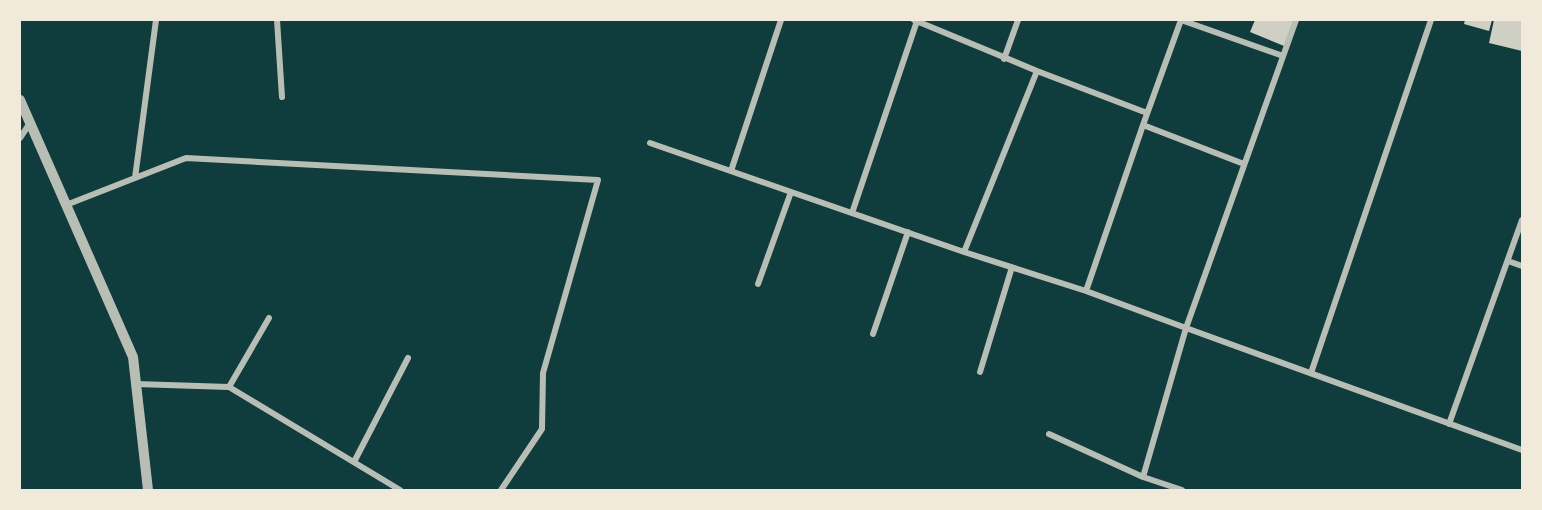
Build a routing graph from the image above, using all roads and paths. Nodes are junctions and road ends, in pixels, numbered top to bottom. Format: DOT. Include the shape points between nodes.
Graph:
graph roads {
  1 [pos="156,20"];
  2 [pos="277,20"];
  3 [pos="781,20"];
  4 [pos="915,20"];
  5 [pos="1018,20"];
  6 [pos="1181,20"];
  7 [pos="1296,20"];
  8 [pos="1431,20"];
  9 [pos="1283,56"];
  10 [pos="1004,59"];
  11 [pos="1037,71"];
  12 [pos="282,97"];
  13 [pos="20,100"];
  14 [pos="1147,113"];
  15 [pos="30,123"];
  16 [pos="1143,125"];
  17 [pos="20,138"];
  18 [pos="650,143"];
  19 [pos="1245,164"];
  20 [pos="730,171"];
  21 [pos="135,178"];
  22 [pos="790,192"];
  23 [pos="66,205"];
  24 [pos="852,213"];
  25 [pos="1522,220"];
  26 [pos="908,232"];
  27 [pos="964,252"];
  28 [pos="1508,261"];
  29 [pos="1522,266"];
  30 [pos="1012,267"];
  31 [pos="758,284"];
  32 [pos="1086,291"];
  33 [pos="269,318"];
  34 [pos="1186,328"];
  35 [pos="873,334"];
  36 [pos="408,358"];
  37 [pos="980,372"];
  38 [pos="1311,373"];
  39 [pos="136,384"];
  40 [pos="229,387"];
  41 [pos="1449,424"];
  42 [pos="1049,434"];
  43 [pos="1522,450"];
  44 [pos="354,462"];
  45 [pos="1143,477"];
  46 [pos="148,490"];
  47 [pos="400,490"];
  48 [pos="501,490"];
  49 [pos="1182,490"];
  1 -- 21 [label="street"];
  2 -- 12 [label="street"];
  3 -- 20 [label="street"];
  4 -- 10 [label="street"];
  4 -- 24 [label="street"];
  5 -- 10 [label="street"];
  6 -- 9 [label="street"];
  6 -- 14 [label="street"];
  7 -- 9 [label="street"];
  8 -- 38 [label="street"];
  9 -- 19 [label="street"];
  10 -- 11 [label="street"];
  11 -- 14 [label="street"];
  11 -- 27 [label="street"];
  13 -- 15 [label="street"];
  14 -- 16 [label="street"];
  15 -- 17 [label="street"];
  15 -- 23 [label="street"];
  16 -- 19 [label="street"];
  16 -- 32 [label="street"];
  18 -- 20 [label="street"];
  19 -- 34 [label="street"];
  20 -- 22 [label="street"];
  21 -- 23 [label="street"];
  21 -- 48 [label="street" via="186,158 598,180 543,373 542,429"];
  22 -- 24 [label="street"];
  22 -- 31 [label="street"];
  23 -- 39 [label="street" via="133,357"];
  24 -- 26 [label="street"];
  25 -- 28 [label="street"];
  26 -- 27 [label="street"];
  26 -- 35 [label="street"];
  27 -- 30 [label="street"];
  28 -- 29 [label="street"];
  28 -- 41 [label="street"];
  30 -- 32 [label="street"];
  30 -- 37 [label="street"];
  32 -- 34 [label="street"];
  33 -- 40 [label="street"];
  34 -- 38 [label="street"];
  34 -- 45 [label="street"];
  36 -- 44 [label="street"];
  38 -- 41 [label="street"];
  39 -- 40 [label="street"];
  39 -- 46 [label="street"];
  40 -- 44 [label="street"];
  41 -- 43 [label="street"];
  42 -- 45 [label="street"];
  44 -- 47 [label="street"];
  45 -- 49 [label="street"];
}
